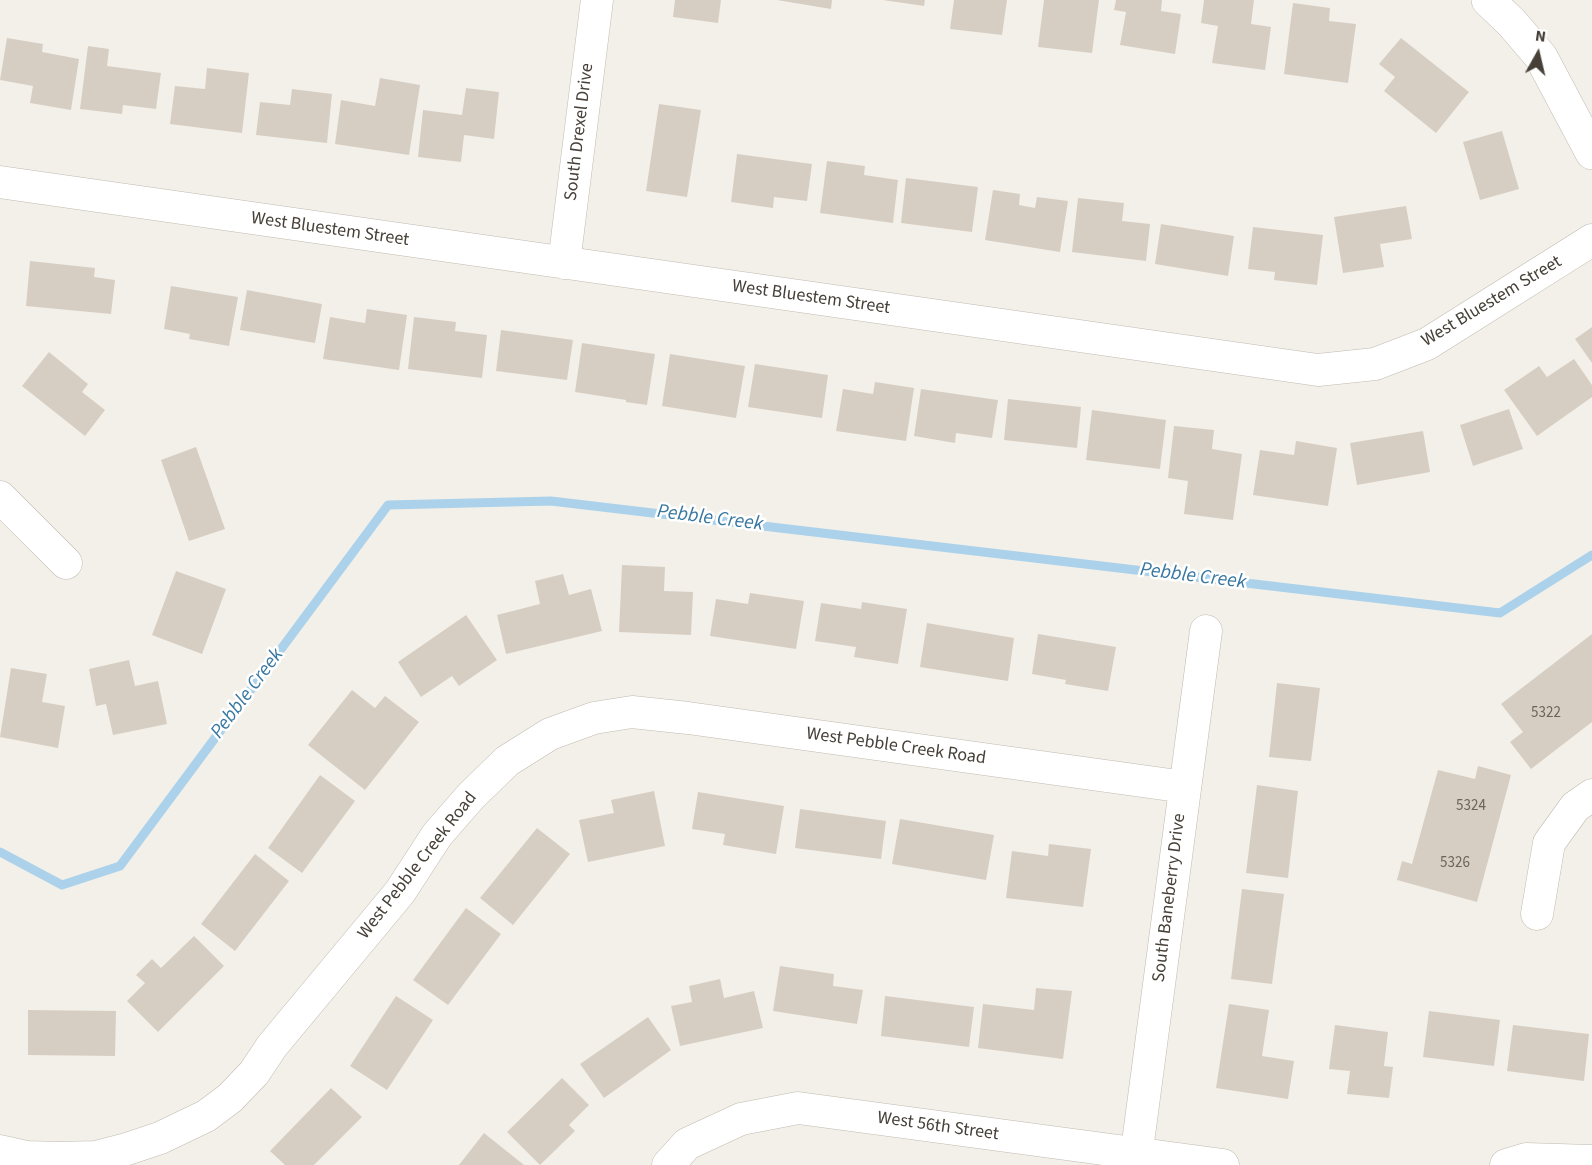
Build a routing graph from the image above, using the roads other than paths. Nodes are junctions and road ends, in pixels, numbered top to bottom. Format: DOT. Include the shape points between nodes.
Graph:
graph roads {
  1 [pos="597,0"];
  2 [pos="1488,0"];
  3 [pos="1592,153"];
  4 [pos="0,182"];
  5 [pos="1592,240"];
  6 [pos="564,263"];
  7 [pos="0,497"];
  8 [pos="66,563"];
  9 [pos="1206,631"];
  10 [pos="1185,787"];
  11 [pos="1592,795"];
  12 [pos="1537,914"];
  13 [pos="0,1151"];
  14 [pos="1136,1160"];
  15 [pos="1592,1161"];
  16 [pos="668,1165"];
  17 [pos="1222,1165"];
  18 [pos="1506,1165"];
  1 -- 6 [label="street, South Drexel Drive"];
  2 -- 3 [label="street" via="1541,57"];
  4 -- 6 [label="street, West Bluestem Street"];
  5 -- 6 [label="street, West Bluestem Street" via="1427,344 1375,364 1318,370"];
  7 -- 8 [label="street"];
  9 -- 10 [label="street, South Baneberry Drive"];
  10 -- 13 [label="street, West Pebble Creek Road" via="688,718 632,712 594,718 550,734 507,760 471,796 254,1073 206,1116 160,1138 96,1156 58,1158"];
  10 -- 14 [label="street, South Baneberry Drive"];
  11 -- 12 [label="street" via="1575,807 1549,843"];
  14 -- 16 [label="street, West 56th Street" via="798,1108 741,1119 687,1144"];
  14 -- 17 [label="street, West 56th Street"];
  15 -- 18 [label="street" via="1526,1159"];
}
